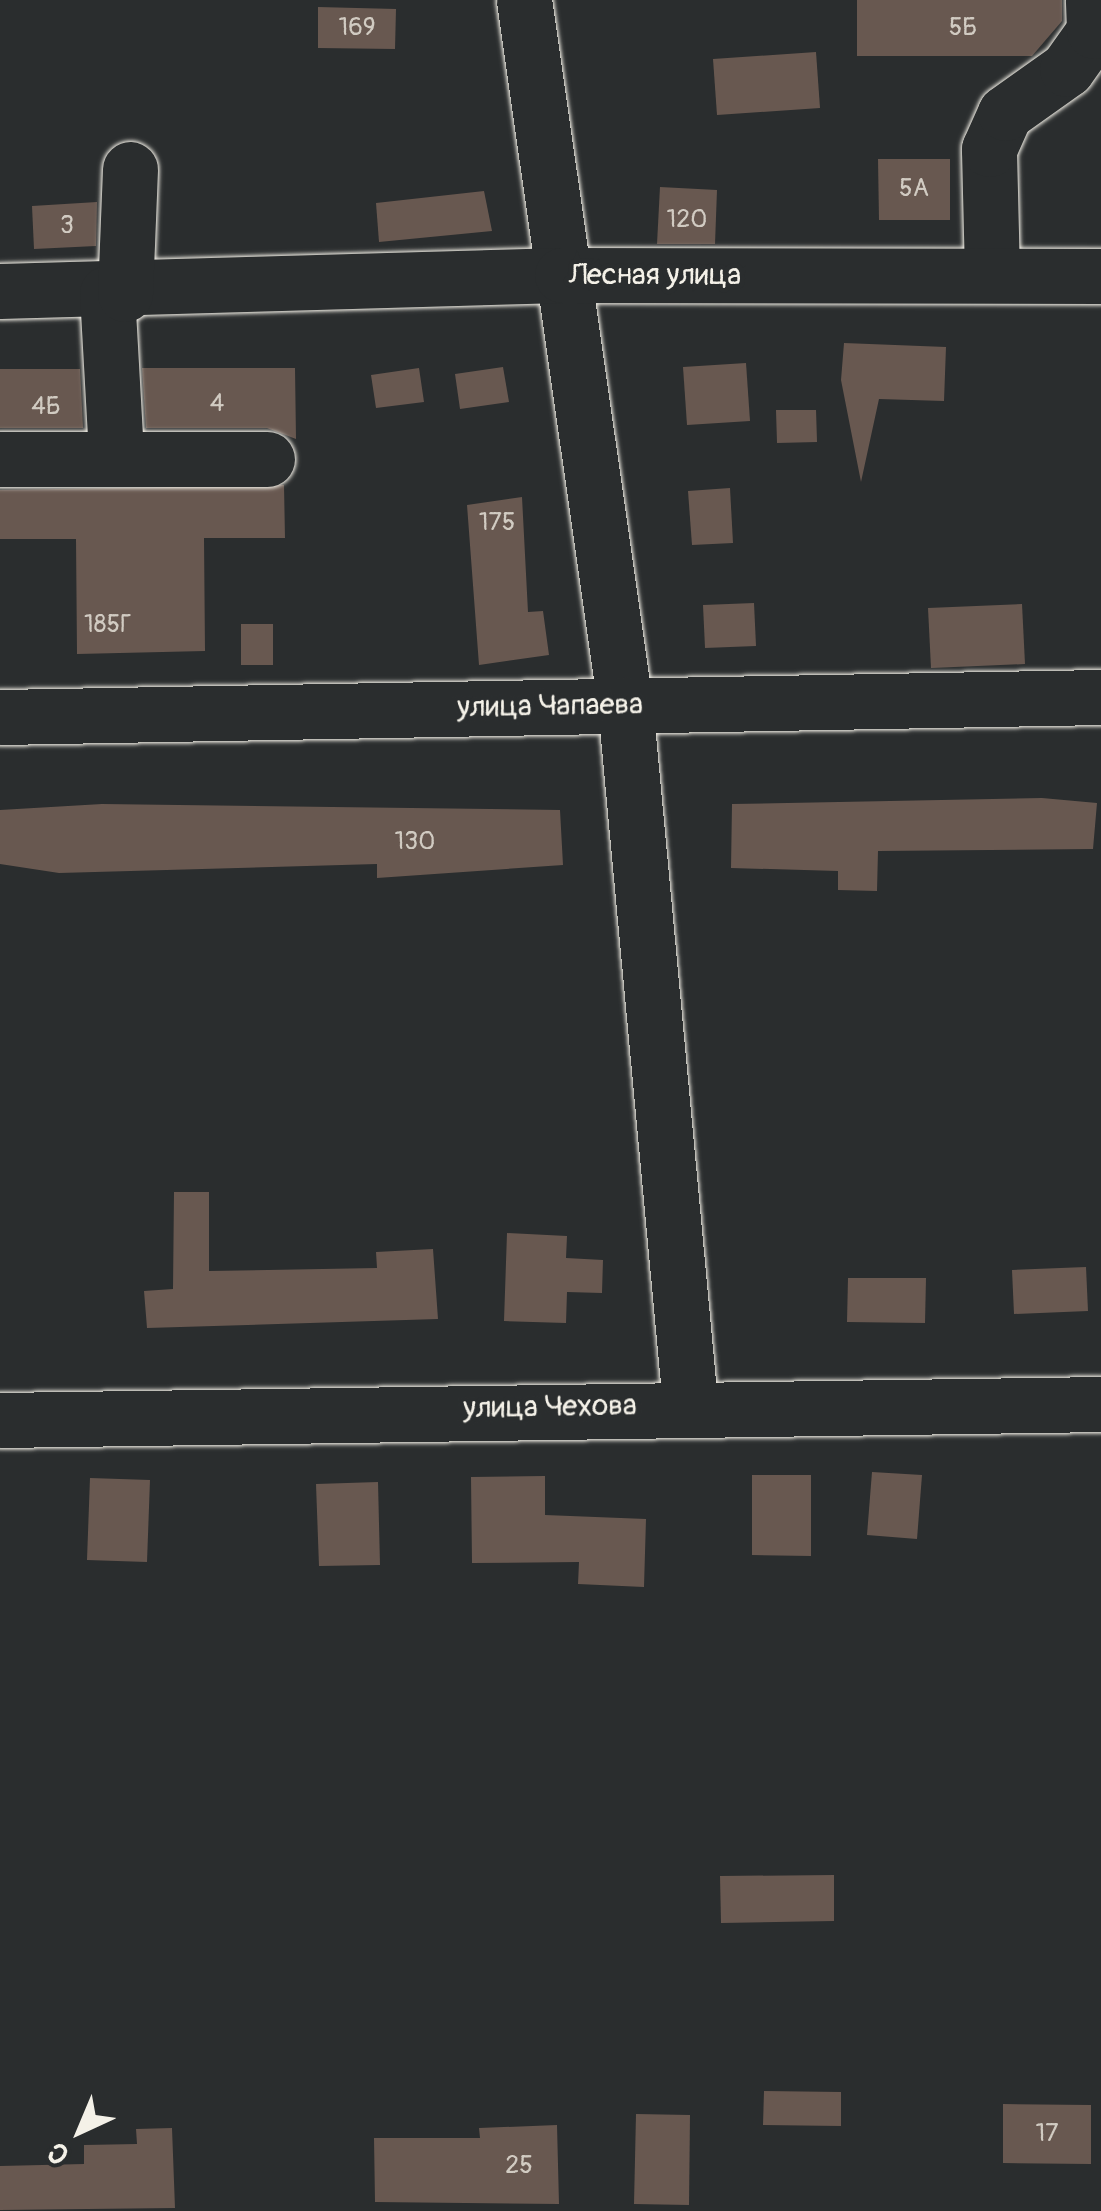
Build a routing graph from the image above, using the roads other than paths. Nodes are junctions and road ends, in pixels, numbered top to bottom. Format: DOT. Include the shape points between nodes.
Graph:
graph roads {
  1 [pos="524,0"];
  2 [pos="1093,0"];
  3 [pos="130,169"];
  4 [pos="992,274"];
  5 [pos="562,275"];
  6 [pos="1101,276"];
  7 [pos="0,291"];
  8 [pos="116,294"];
  9 [pos="116,455"];
  10 [pos="0,459"];
  11 [pos="267,459"];
  12 [pos="1101,697"];
  13 [pos="625,704"];
  14 [pos="0,717"];
  15 [pos="690,1404"];
  16 [pos="1101,1404"];
  17 [pos="0,1420"];
  1 -- 5 [label="street"];
  2 -- 4 [label="street" via="1094,32 1068,69 1005,113 990,149"];
  3 -- 8 [label="street"];
  4 -- 5 [label="street, Лесная улица"];
  4 -- 6 [label="street, Лесная улица"];
  5 -- 8 [label="street, Лесная улица"];
  5 -- 13 [label="street"];
  7 -- 8 [label="street, Лесная улица"];
  8 -- 9 [label="street"];
  9 -- 10 [label="street"];
  9 -- 11 [label="street"];
  12 -- 13 [label="street, улица Чапаева"];
  13 -- 14 [label="street, улица Чапаева"];
  13 -- 15 [label="street"];
  15 -- 16 [label="street, улица Чехова"];
  15 -- 17 [label="street, улица Чехова"];
}
